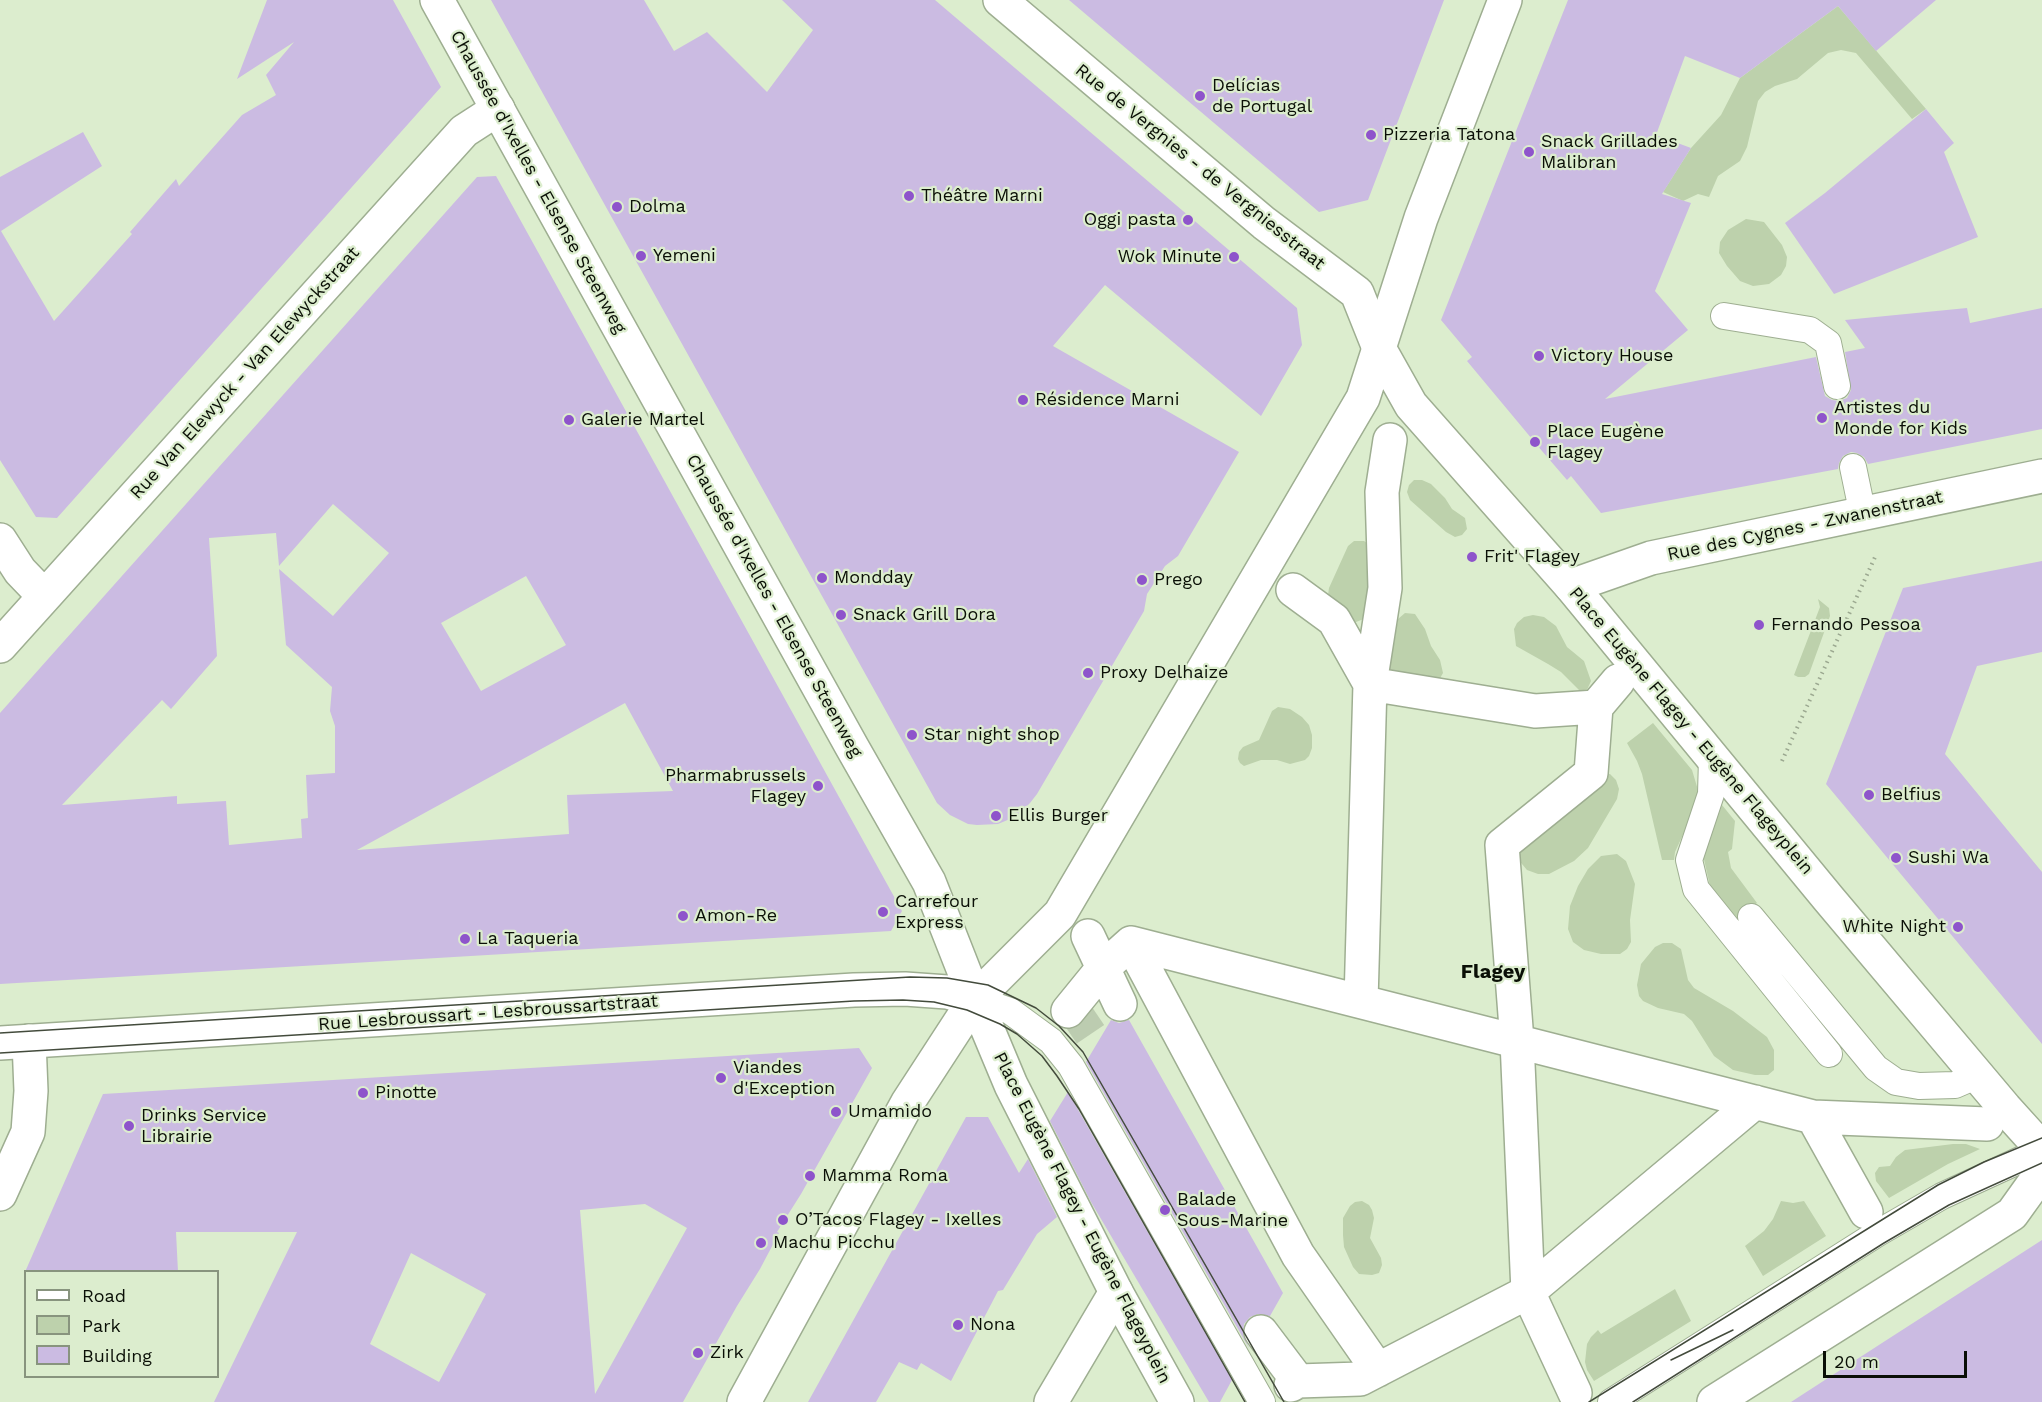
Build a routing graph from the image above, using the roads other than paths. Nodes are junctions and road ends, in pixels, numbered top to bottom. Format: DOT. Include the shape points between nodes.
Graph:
graph roads {
  1 [pos="437,0"];
  2 [pos="1000,0"];
  3 [pos="1505,0"];
  4 [pos="498,109"];
  5 [pos="1724,315"];
  6 [pos="1379,348"];
  7 [pos="1837,386"];
  8 [pos="1390,440"];
  9 [pos="1853,467"];
  10 [pos="2042,476"];
  11 [pos="1863,515"];
  12 [pos="0,540"];
  13 [pos="1571,586"];
  14 [pos="1293,590"];
  15 [pos="44,596"];
  16 [pos="0,646"];
  17 [pos="1618,681"];
  18 [pos="1370,684"];
  19 [pos="1596,707"];
  20 [pos="1712,759"];
  21 [pos="1751,917"];
  22 [pos="1088,936"];
  23 [pos="1131,943"];
  24 [pos="1103,968"];
  25 [pos="975,999"];
  26 [pos="1361,1001"];
  27 [pos="1120,1004"];
  28 [pos="1068,1011"];
  29 [pos="1517,1041"];
  30 [pos="15,1042"];
  31 [pos="1829,1054"];
  32 [pos="1978,1075"];
  33 [pos="1755,1102"];
  34 [pos="1813,1117"];
  35 [pos="1987,1124"];
  36 [pos="2042,1149"];
  37 [pos="2042,1172"];
  38 [pos="0,1194"];
  39 [pos="1866,1212"];
  40 [pos="1116,1292"];
  41 [pos="1528,1292"];
  42 [pos="1261,1332"];
  43 [pos="1378,1370"];
  44 [pos="1575,1393"];
  45 [pos="744,1402"];
  46 [pos="1052,1402"];
  47 [pos="1177,1402"];
  48 [pos="1262,1402"];
  49 [pos="1611,1402"];
  50 [pos="1714,1402"];
  1 -- 4 [label="street, Chaussée d'Ixelles - Elsense Steenweg"];
  2 -- 6 [label="street, Rue de Vergnies - de Vergniesstraat" via="1264,223 1357,293"];
  3 -- 6 [label="street" via="1421,218"];
  4 -- 15 [label="street, Rue Van Elewyck - Van Elewyckstraat" via="464,131"];
  4 -- 25 [label="street, Chaussée d'Ixelles - Elsense Steenweg" via="929,882"];
  5 -- 7 [label="lane" via="1810,330 1828,343"];
  6 -- 13 [label="street, Place Eugène Flagey - Eugène Flageyplein" via="1411,405"];
  6 -- 25 [label="street" via="1364,398 1060,914"];
  8 -- 18 [label="street" via="1382,492 1385,588"];
  9 -- 11 [label="lane"];
  10 -- 11 [label="street, Rue des Cygnes - Zwanenstraat"];
  11 -- 13 [label="street, Rue des Cygnes - Zwanenstraat" via="1651,558"];
  12 -- 15 [label="street" via="20,571"];
  13 -- 20 [label="street, Place Eugène Flagey - Eugène Flageyplein"];
  14 -- 18 [label="street" via="1334,620"];
  15 -- 16 [label="street, Rue Van Elewyck - Van Elewyckstraat"];
  17 -- 19 [label="street"];
  18 -- 19 [label="street" via="1534,711"];
  18 -- 26 [label="street"];
  19 -- 29 [label="street" via="1591,773 1503,845"];
  20 -- 31 [label="lane" via="1711,794 1689,860 1696,889"];
  20 -- 32 [label="street, Place Eugène Flagey - Eugène Flageyplein"];
  21 -- 32 [label="lane" via="1876,1068 1896,1082 1955,1085"];
  22 -- 24 [label="street"];
  23 -- 24 [label="street"];
  23 -- 26 [label="street"];
  23 -- 43 [label="street" via="1298,1256"];
  24 -- 27 [label="street"];
  24 -- 28 [label="street"];
  25 -- 30 [label="street, Rue Lesbroussart - Lesbroussartstraat" via="947,992 854,990"];
  25 -- 40 [label="street, Place Eugène Flagey - Eugène Flageyplein" via="1011,1085"];
  25 -- 45 [label="street" via="908,1102"];
  25 -- 48 [label="lane" via="1010,1011 1051,1041 1071,1066"];
  26 -- 29 [label="street"];
  29 -- 33 [label="street"];
  29 -- 41 [label="street"];
  30 -- 38 [label="street" via="31,1091 28,1132"];
  32 -- 36 [label="street, Place Eugène Flagey - Eugène Flageyplein"];
  33 -- 34 [label="street"];
  33 -- 41 [label="street"];
  34 -- 35 [label="street"];
  34 -- 39 [label="street"];
  36 -- 49 [label="lane, Place Eugène Flagey - Eugène Flageyplein" via="1942,1196 1878,1233"];
  37 -- 50 [label="street" via="2012,1214"];
  40 -- 46 [label="street"];
  40 -- 47 [label="street, Place Eugène Flagey - Eugène Flageyplein"];
  41 -- 43 [label="street"];
  41 -- 44 [label="street"];
  42 -- 43 [label="street" via="1295,1383 1360,1379"];
}
